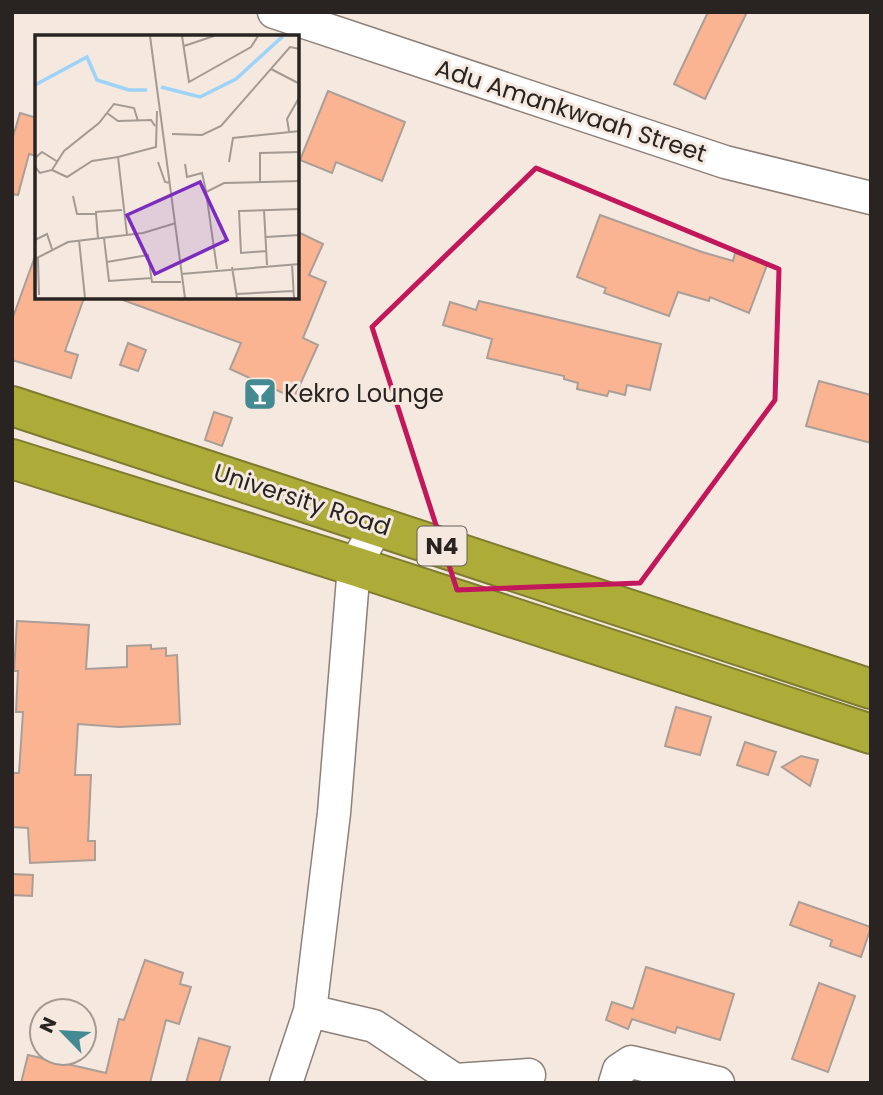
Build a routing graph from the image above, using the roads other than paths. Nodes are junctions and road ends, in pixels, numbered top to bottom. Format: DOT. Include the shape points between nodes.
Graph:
graph roads {
  1 [pos="274,12"];
  2 [pos="871,198"];
  3 [pos="12,405"];
  4 [pos="12,459"];
  5 [pos="378,525"];
  6 [pos="354,566"];
  7 [pos="871,689"];
  8 [pos="871,734"];
  9 [pos="310,1011"];
  10 [pos="529,1075"];
  11 [pos="286,1083"];
  12 [pos="615,1083"];
  13 [pos="718,1083"];
  1 -- 2 [label="street, Adu Amankwaah Street" via="725,162"];
  3 -- 5 [label="highway, University Road / N4"];
  4 -- 6 [label="highway, University Road / N4"];
  5 -- 6 [label="street"];
  5 -- 7 [label="highway, University Road / N4"];
  6 -- 8 [label="highway, University Road / N4"];
  6 -- 9 [label="street" via="334,813"];
  9 -- 10 [label="street" via="374,1026 455,1080"];
  9 -- 11 [label="street"];
  12 -- 13 [label="street" via="619,1070 631,1062"];
}
